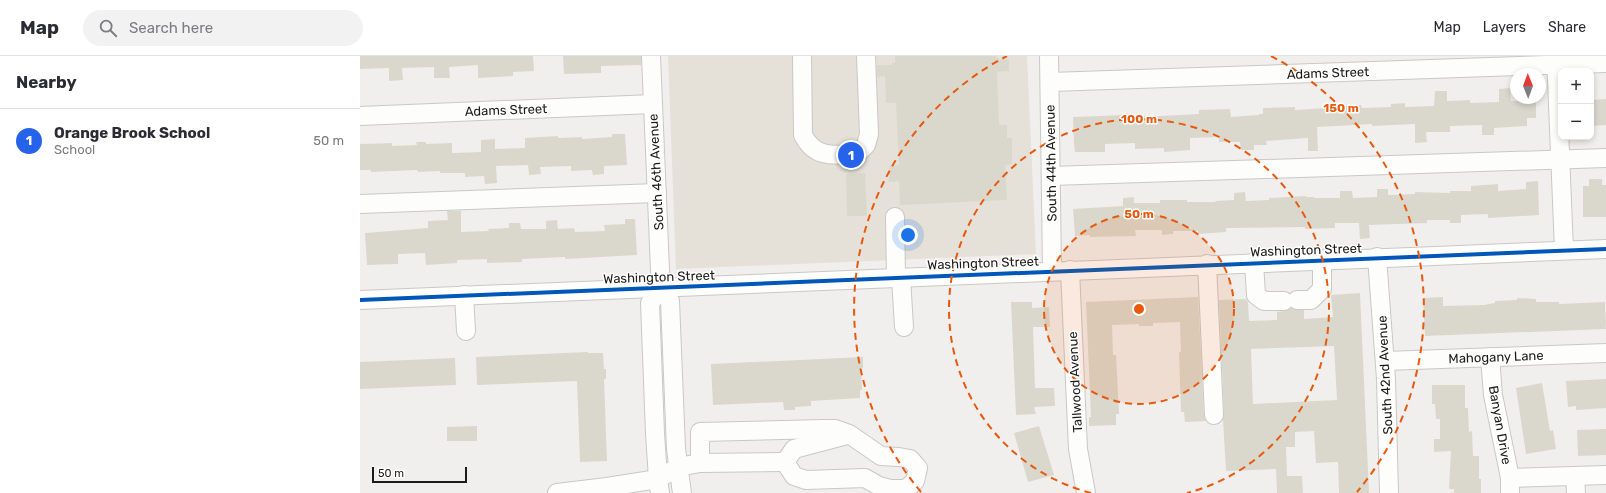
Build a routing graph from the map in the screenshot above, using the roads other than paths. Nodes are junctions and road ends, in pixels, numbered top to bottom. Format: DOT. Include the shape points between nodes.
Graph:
graph roads {
  1 [pos="651,56"];
  2 [pos="802,56"];
  3 [pos="866,56"];
  4 [pos="1049,56"];
  5 [pos="1556,61"];
  6 [pos="1606,64"];
  7 [pos="1050,82"];
  8 [pos="653,104"];
  9 [pos="360,116"];
  10 [pos="1606,158"];
  11 [pos="1560,160"];
  12 [pos="1051,176"];
  13 [pos="657,193"];
  14 [pos="360,204"];
  15 [pos="895,217"];
  16 [pos="1606,248"];
  17 [pos="1564,250"];
  18 [pos="1376,257"];
  19 [pos="1322,259"];
  20 [pos="1254,262"];
  21 [pos="1207,264"];
  22 [pos="1052,270"];
  23 [pos="1070,270"];
  24 [pos="898,277"];
  25 [pos="662,288"];
  26 [pos="464,295"];
  27 [pos="360,300"];
  28 [pos="904,328"];
  29 [pos="466,331"];
  30 [pos="1606,353"];
  31 [pos="1490,357"];
  32 [pos="1385,361"];
  33 [pos="1214,416"];
  34 [pos="850,434"];
  35 [pos="785,462"];
  36 [pos="700,463"];
  37 [pos="678,467"];
  38 [pos="1606,475"];
  39 [pos="1575,484"];
  40 [pos="659,486"];
  41 [pos="1510,486"];
  42 [pos="557,493"];
  43 [pos="682,493"];
  44 [pos="1086,493"];
  45 [pos="1389,493"];
  1 -- 8 [label="street, South 46th Avenue"];
  2 -- 3 [label="street" via="803,136 808,146 828,155 857,154 866,145 869,134"];
  4 -- 7 [label="street, South 44th Avenue"];
  5 -- 6 [label="street, Adams Street"];
  5 -- 7 [label="street, Adams Street"];
  5 -- 11 [label="street"];
  7 -- 12 [label="street, South 44th Avenue"];
  8 -- 9 [label="street, Adams Street"];
  8 -- 13 [label="street, South 46th Avenue"];
  10 -- 11 [label="street"];
  11 -- 12 [label="street"];
  11 -- 17 [label="street"];
  12 -- 22 [label="street, South 44th Avenue"];
  13 -- 14 [label="street"];
  13 -- 25 [label="street, South 46th Avenue"];
  15 -- 24 [label="street"];
  16 -- 17 [label="street, Washington Street"];
  17 -- 18 [label="street, Washington Street"];
  18 -- 19 [label="street, Washington Street"];
  18 -- 32 [label="street, South 42nd Avenue"];
  19 -- 20 [label="street, Washington Street"];
  19 -- 20 [label="street" via="1322,289 1311,300 1264,301 1256,295"];
  20 -- 21 [label="street, Washington Street"];
  21 -- 23 [label="street, Washington Street"];
  21 -- 33 [label="street"];
  22 -- 23 [label="street, Washington Street"];
  22 -- 24 [label="street, Washington Street"];
  23 -- 44 [label="street, Tallwood Avenue" via="1078,449"];
  24 -- 25 [label="street, Washington Street"];
  24 -- 28 [label="street"];
  25 -- 26 [label="street, Washington Street"];
  25 -- 37 [label="street, South 46th Avenue" via="670,301"];
  25 -- 40 [label="street" via="650,303"];
  26 -- 27 [label="street, Washington Street"];
  26 -- 29 [label="street"];
  30 -- 31 [label="street, Mahogany Lane"];
  31 -- 32 [label="street, Mahogany Lane"];
  31 -- 41 [label="street, Banyan Drive" via="1493,395"];
  32 -- 45 [label="street, South 42nd Avenue"];
  34 -- 35 [label="street" via="794,449"];
  34 -- 35 [label="street" via="881,456 910,459 918,468 915,481 906,489 890,489 865,478 806,480 794,476"];
  34 -- 36 [label="street" via="835,429 700,432"];
  35 -- 36 [label="street"];
  36 -- 37 [label="street"];
  37 -- 40 [label="street"];
  37 -- 43 [label="street, South 46th Avenue"];
  38 -- 39 [label="street"];
  39 -- 41 [label="street"];
  40 -- 42 [label="street" via="607,487"];
}
